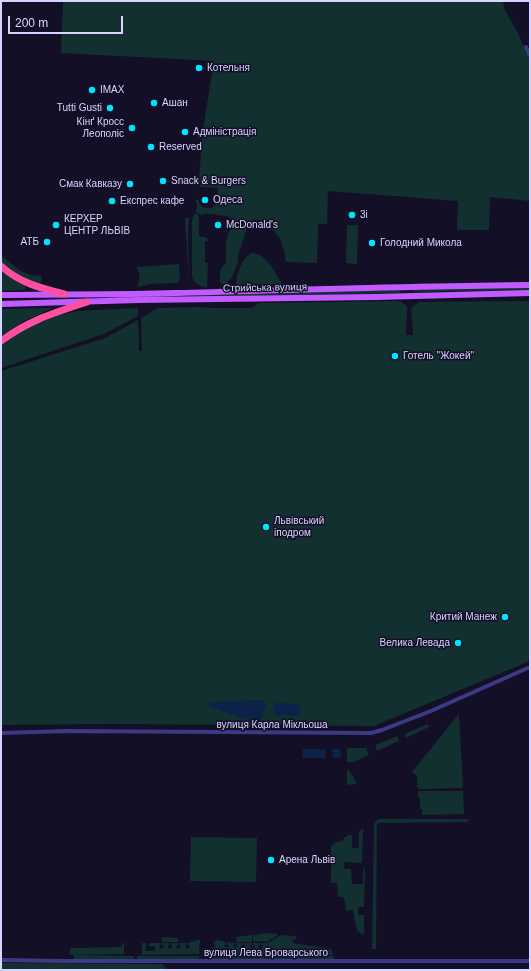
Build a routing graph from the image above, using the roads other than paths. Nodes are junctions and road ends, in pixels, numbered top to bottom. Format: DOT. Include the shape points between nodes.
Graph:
graph roads {
  1 [pos="526,47"];
  2 [pos="530,56"];
  3 [pos="1,266"];
  4 [pos="530,284"];
  5 [pos="189,293"];
  6 [pos="530,293"];
  7 [pos="64,294"];
  8 [pos="1,295"];
  9 [pos="189,300"];
  10 [pos="86,302"];
  11 [pos="1,304"];
  12 [pos="1,341"];
  13 [pos="530,667"];
  14 [pos="1,733"];
  15 [pos="1,960"];
  16 [pos="530,961"];
  1 -- 2 [label="street"];
  3 -- 7 [label="highway" via="23,281"];
  4 -- 5 [label="main road, Стрийська вулиця"];
  5 -- 7 [label="main road, Стрийська вулиця"];
  5 -- 9 [label="main road"];
  6 -- 9 [label="main road, Стрийська вулиця"];
  7 -- 8 [label="main road, Стрийська вулиця"];
  9 -- 10 [label="main road, Стрийська вулиця"];
  10 -- 11 [label="main road, Стрийська вулиця"];
  10 -- 12 [label="highway" via="36,319"];
  13 -- 14 [label="street, вулиця Карла Мікльоша" via="431,711 371,733"];
  15 -- 16 [label="street, вулиця Лева Броварського"];
}
